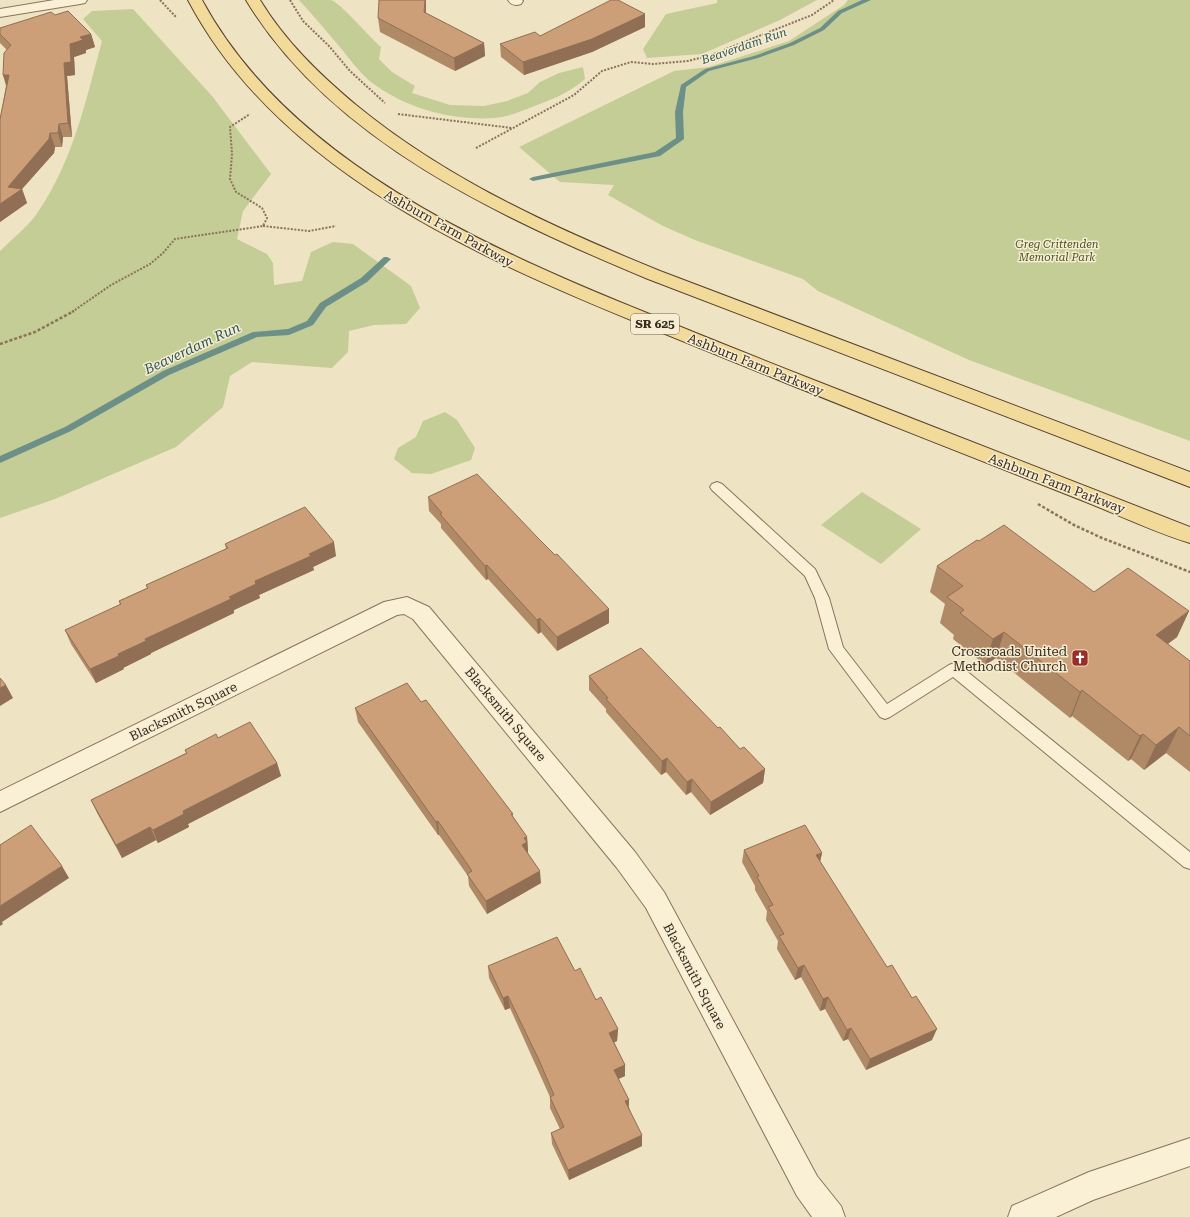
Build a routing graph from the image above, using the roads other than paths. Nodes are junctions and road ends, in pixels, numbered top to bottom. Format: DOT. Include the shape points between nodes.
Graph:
graph roads {
  1 [pos="16,0"];
  2 [pos="80,0"];
  3 [pos="195,0"];
  4 [pos="253,0"];
  5 [pos="0,3"];
  6 [pos="0,12"];
  7 [pos="1190,480"];
  8 [pos="717,487"];
  9 [pos="1190,535"];
  10 [pos="0,802"];
  11 [pos="1190,862"];
  12 [pos="1190,1152"];
  13 [pos="830,1217"];
  14 [pos="1022,1217"];
  1 -- 5 [label="street"];
  2 -- 6 [label="street"];
  3 -- 9 [label="main road, Ashburn Farm Parkway / SR 625" via="213,33 235,63 289,119 329,153 373,185 454,233 557,284"];
  4 -- 7 [label="main road" via="308,71 352,110 408,152 499,206 654,275"];
  8 -- 11 [label="lane" via="810,573 822,598 836,649 885,714 954,669"];
  10 -- 13 [label="street, Blacksmith Square" via="392,608 407,605 421,613 626,860 655,900 807,1186"];
  12 -- 14 [label="street" via="1089,1187"];
}
